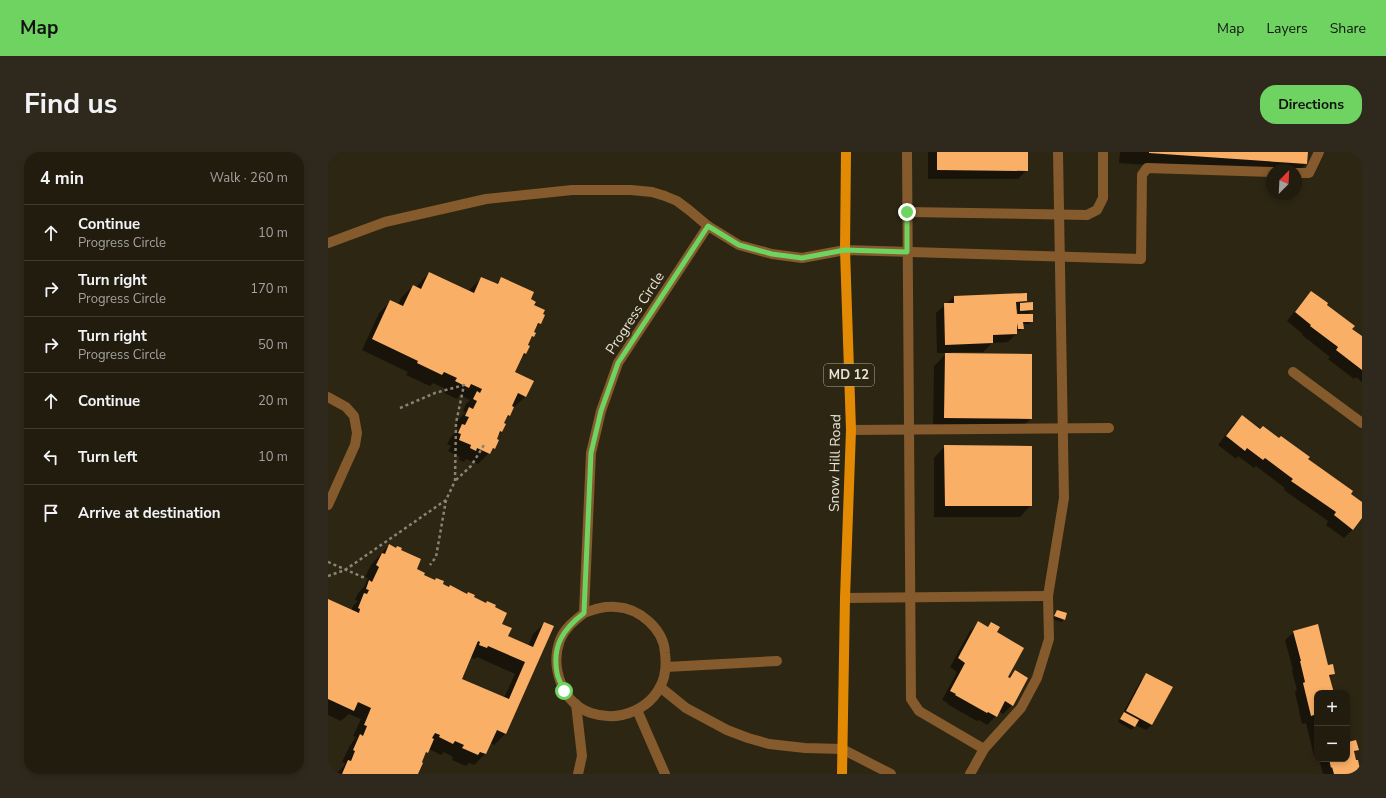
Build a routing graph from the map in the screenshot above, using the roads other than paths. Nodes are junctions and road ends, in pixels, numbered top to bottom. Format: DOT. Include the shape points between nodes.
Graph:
graph roads {
  1 [pos="846,152"];
  2 [pos="907,152"];
  3 [pos="1058,152"];
  4 [pos="1103,152"];
  5 [pos="1319,152"];
  6 [pos="1266,172"];
  7 [pos="1302,172"];
  8 [pos="907,212"];
  9 [pos="1058,214"];
  10 [pos="708,226"];
  11 [pos="328,244"];
  12 [pos="845,250"];
  13 [pos="907,252"];
  14 [pos="1059,256"];
  15 [pos="1293,372"];
  16 [pos="328,397"];
  17 [pos="1362,423"];
  18 [pos="1062,428"];
  19 [pos="1109,428"];
  20 [pos="909,429"];
  21 [pos="851,430"];
  22 [pos="328,505"];
  23 [pos="1048,596"];
  24 [pos="911,597"];
  25 [pos="845,598"];
  26 [pos="584,613"];
  27 [pos="777,661"];
  28 [pos="666,667"];
  29 [pos="660,687"];
  30 [pos="576,704"];
  31 [pos="637,710"];
  32 [pos="842,749"];
  33 [pos="984,749"];
  34 [pos="578,774"];
  35 [pos="665,774"];
  36 [pos="842,774"];
  37 [pos="891,774"];
  38 [pos="970,774"];
  1 -- 12 [label="main road, Snow Hill Road / MD 12"];
  2 -- 8 [label="street"];
  3 -- 9 [label="street"];
  4 -- 9 [label="street" via="1103,198 1097,210 1087,215"];
  5 -- 7 [label="street" via="1308,173"];
  6 -- 14 [label="street" via="1147,168 1142,175 1141,259"];
  8 -- 9 [label="street"];
  8 -- 13 [label="street"];
  9 -- 14 [label="street"];
  10 -- 11 [label="street" via="677,201 652,192 572,190 486,199 385,222"];
  10 -- 12 [label="street" via="739,245 772,254 802,258"];
  10 -- 26 [label="street, Progress Circle" via="618,363 601,411 591,453"];
  12 -- 13 [label="street"];
  12 -- 21 [label="main road, Snow Hill Road / MD 12"];
  13 -- 14 [label="street"];
  13 -- 20 [label="street"];
  14 -- 18 [label="street"];
  15 -- 17 [label="street"];
  16 -- 22 [label="street" via="346,407 354,416 358,432"];
  18 -- 19 [label="street"];
  18 -- 20 [label="street"];
  18 -- 23 [label="street" via="1064,498"];
  20 -- 21 [label="street"];
  20 -- 24 [label="street"];
  21 -- 25 [label="main road, Snow Hill Road / MD 12"];
  23 -- 24 [label="street"];
  23 -- 33 [label="street" via="1049,639 1037,678 1020,708"];
  24 -- 25 [label="street"];
  24 -- 33 [label="street" via="911,699 919,711"];
  25 -- 32 [label="main road, Snow Hill Road / MD 12"];
  26 -- 28 [label="street" via="600,607 617,607 634,611 648,620 659,634 665,650"];
  26 -- 30 [label="street" via="570,624 560,639 556,656 557,674 564,691"];
  27 -- 28 [label="street"];
  28 -- 29 [label="street"];
  29 -- 31 [label="street" via="654,696"];
  29 -- 32 [label="street" via="686,708 748,738 769,744"];
  30 -- 31 [label="street" via="590,712 606,716 622,715"];
  30 -- 34 [label="street" via="582,756"];
  31 -- 35 [label="street"];
  32 -- 36 [label="main road, Snow Hill Road / MD 12"];
  32 -- 37 [label="street"];
  33 -- 38 [label="street"];
}
